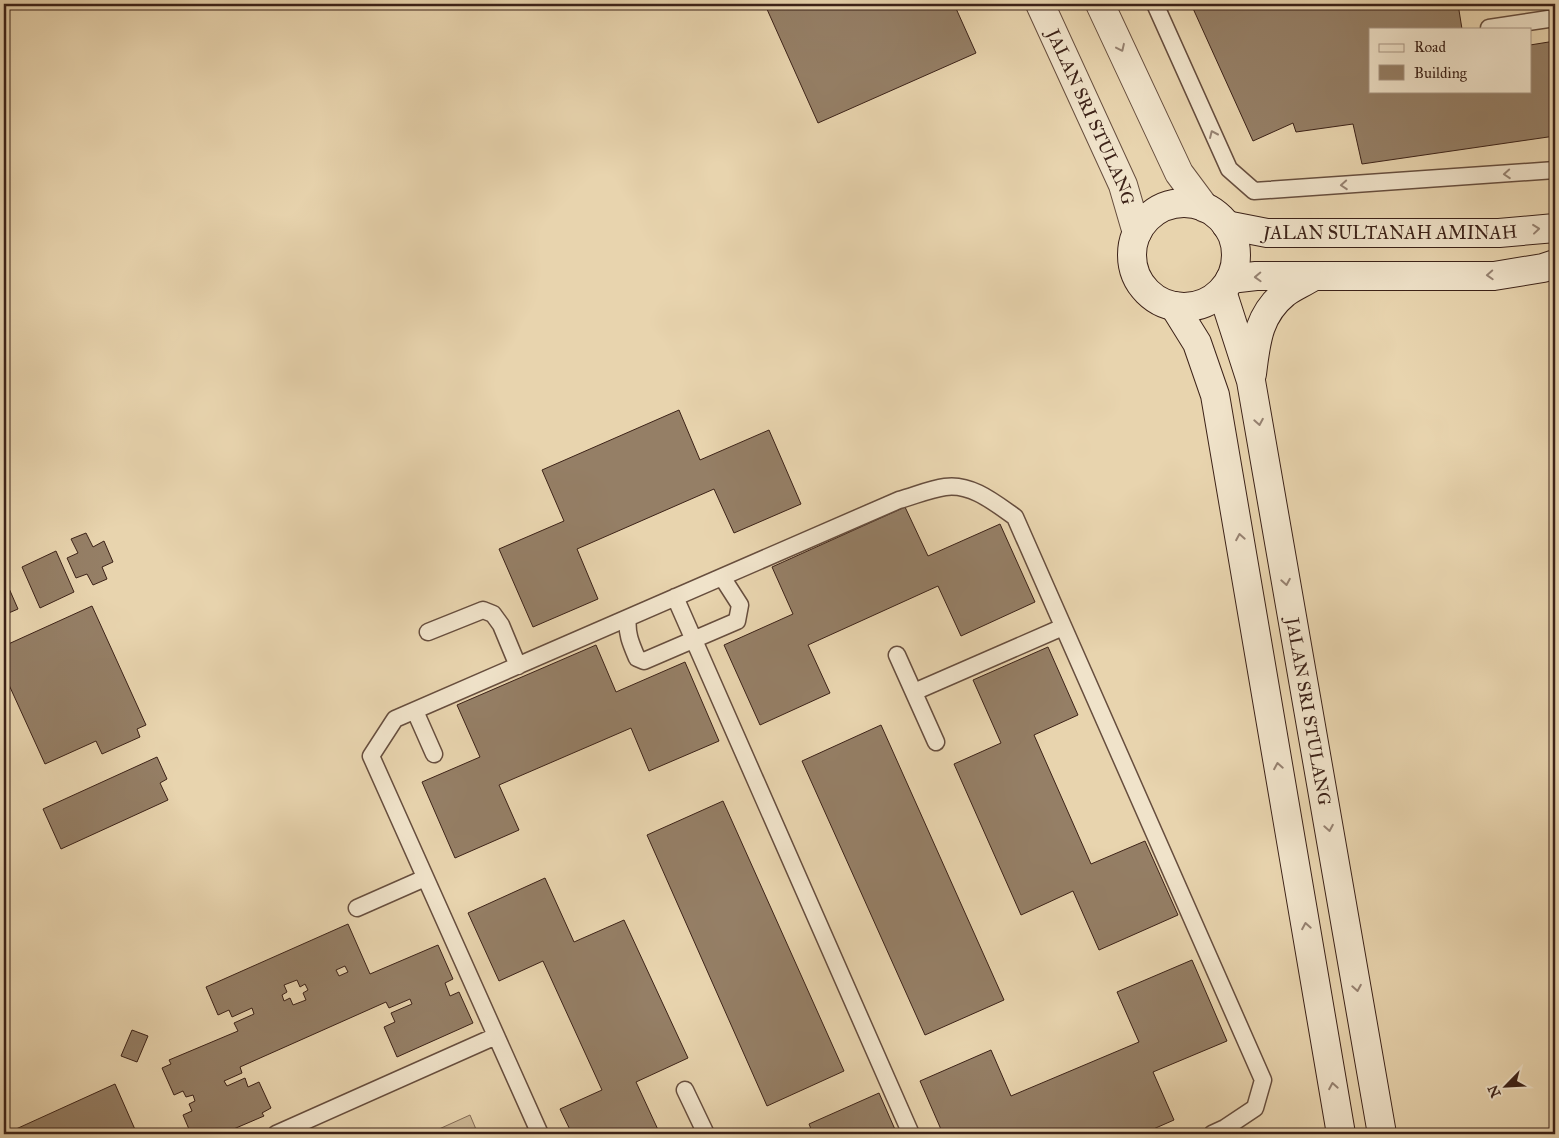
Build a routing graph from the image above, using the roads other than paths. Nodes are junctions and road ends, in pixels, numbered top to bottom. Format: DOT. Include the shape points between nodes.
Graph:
graph roads {
  1 [pos="1040,4"];
  2 [pos="1100,4"];
  3 [pos="1155,4"];
  4 [pos="1555,18"];
  5 [pos="1489,28"];
  6 [pos="1555,170"];
  7 [pos="1215,216"];
  8 [pos="1555,228"];
  9 [pos="1137,233"];
  10 [pos="1555,264"];
  11 [pos="1312,277"];
  12 [pos="1226,285"];
  13 [pos="1174,306"];
  14 [pos="1251,381"];
  15 [pos="722,577"];
  16 [pos="675,598"];
  17 [pos="628,618"];
  18 [pos="1063,627"];
  19 [pos="428,632"];
  20 [pos="693,639"];
  21 [pos="897,655"];
  22 [pos="518,666"];
  23 [pos="914,692"];
  24 [pos="415,711"];
  25 [pos="936,742"];
  26 [pos="434,754"];
  27 [pos="426,878"];
  28 [pos="357,908"];
  29 [pos="496,1036"];
  30 [pos="685,1090"];
  31 [pos="301,1129"];
  32 [pos="276,1134"];
  33 [pos="540,1134"];
  34 [pos="706,1134"];
  35 [pos="911,1134"];
  36 [pos="1212,1134"];
  37 [pos="1341,1134"];
  38 [pos="1382,1134"];
  1 -- 9 [label="street, JALAN SRI STULANG" via="1123,184"];
  2 -- 7 [label="street, one-way" via="1179,173"];
  6 -- 3 [label="lane, one-way" via="1254,191 1228,169"];
  4 -- 5 [label="lane"];
  7 -- 8 [label="street, JALAN SULTANAH AMINAH, one-way" via="1267,233 1498,233"];
  7 -- 9 [label="street" via="1192,204 1166,206 1154,212"];
  7 -- 12 [label="street" via="1232,237 1235,251 1234,266"];
  9 -- 13 [label="street" via="1132,254 1137,276 1152,296"];
  10 -- 11 [label="street, one-way" via="1494,276"];
  11 -- 12 [label="street, one-way" via="1256,276"];
  11 -- 14 [label="street" via="1285,293 1268,310 1259,328"];
  12 -- 13 [label="street" via="1212,299 1200,305"];
  12 -- 14 [label="street, JALAN SRI STULANG"];
  37 -- 13 [label="street, one-way" via="1216,395 1197,343"];
  14 -- 38 [label="street, JALAN SRI STULANG, one-way"];
  15 -- 16 [label="lane"];
  15 -- 18 [label="lane" via="900,500 946,487 969,490 990,499 1015,517"];
  15 -- 20 [label="lane" via="740,605 737,621"];
  16 -- 17 [label="lane"];
  16 -- 20 [label="lane"];
  17 -- 20 [label="lane" via="631,644 637,658 644,661"];
  17 -- 22 [label="lane"];
  18 -- 23 [label="lane"];
  18 -- 36 [label="lane" via="1264,1080 1255,1108"];
  19 -- 22 [label="lane" via="483,610 493,614 501,625"];
  20 -- 35 [label="lane"];
  21 -- 23 [label="lane"];
  22 -- 24 [label="lane"];
  23 -- 25 [label="lane"];
  24 -- 26 [label="lane"];
  24 -- 27 [label="lane" via="395,719 371,756"];
  27 -- 28 [label="lane"];
  27 -- 29 [label="lane"];
  29 -- 31 [label="lane"];
  29 -- 33 [label="lane"];
  30 -- 34 [label="lane"];
  31 -- 32 [label="lane"];
}
